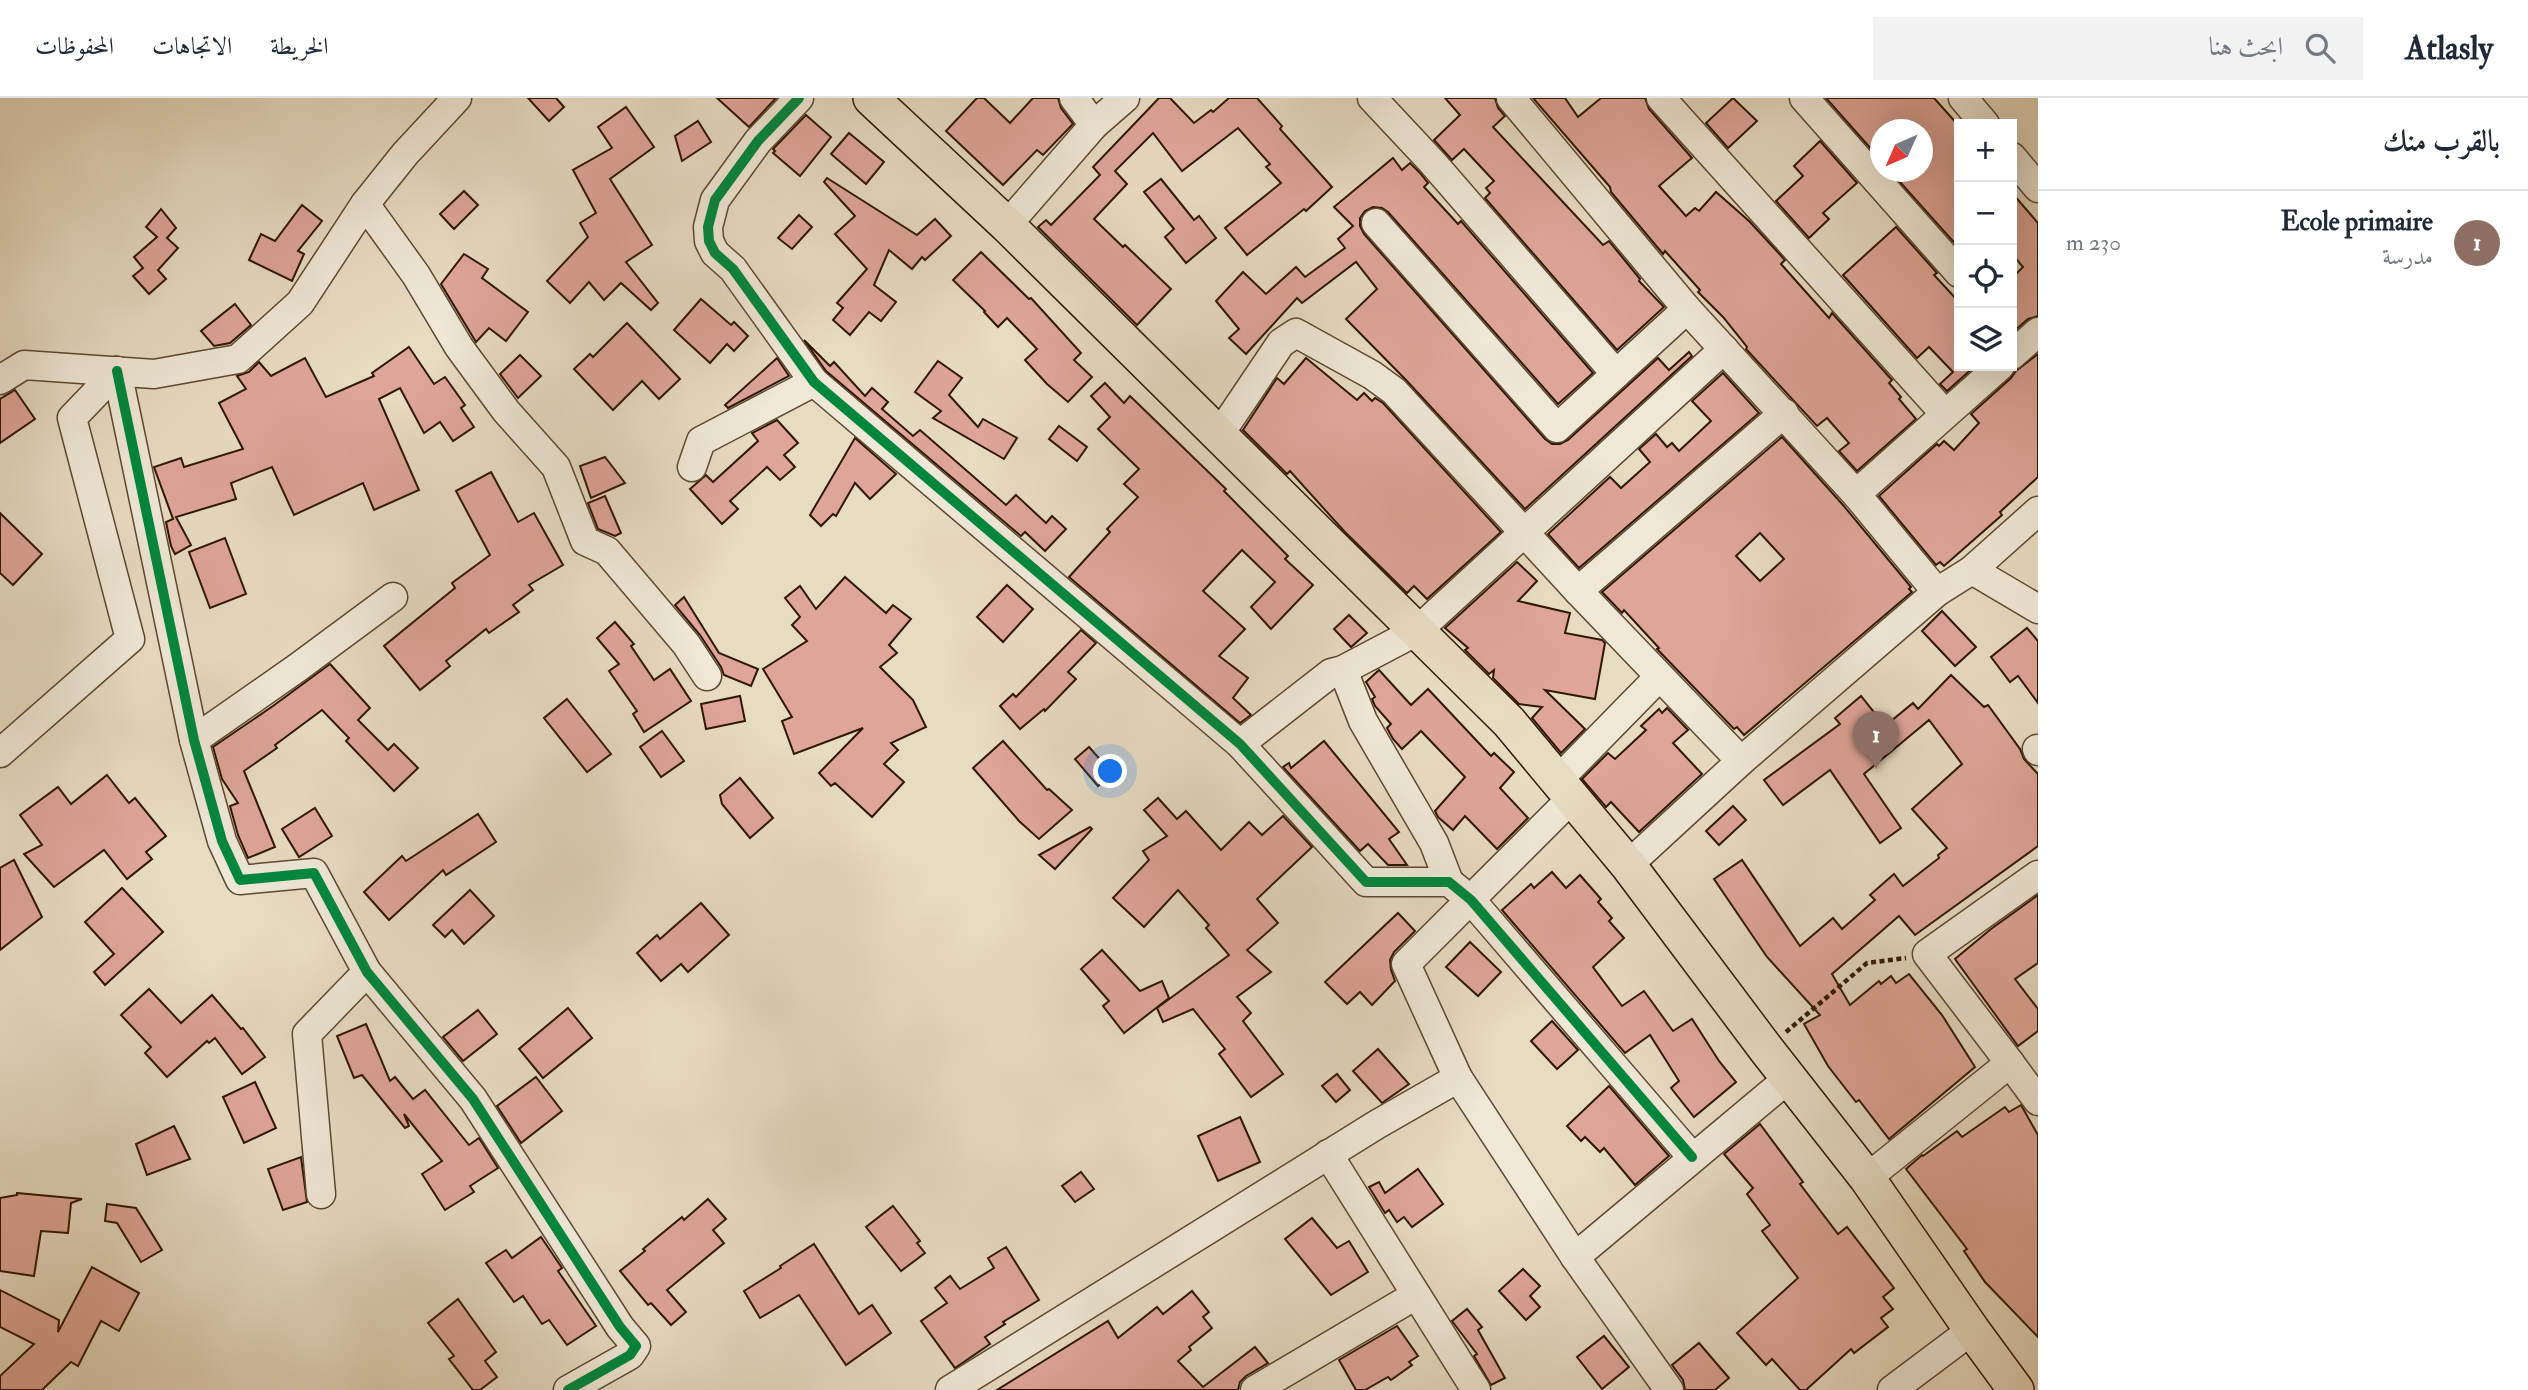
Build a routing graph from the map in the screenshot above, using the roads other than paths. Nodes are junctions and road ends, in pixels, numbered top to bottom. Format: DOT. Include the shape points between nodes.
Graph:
graph roads {
  1 [pos="457,98"];
  2 [pos="799,98"];
  3 [pos="871,98"];
  4 [pos="1074,98"];
  5 [pos="1125,98"];
  6 [pos="1372,98"];
  7 [pos="1511,98"];
  8 [pos="1661,98"];
  9 [pos="1804,98"];
  10 [pos="1963,98"];
  11 [pos="1981,119"];
  12 [pos="1094,125"];
  13 [pos="2017,163"];
  14 [pos="2038,188"];
  15 [pos="365,204"];
  16 [pos="1376,223"];
  17 [pos="1007,225"];
  18 [pos="1954,267"];
  19 [pos="1687,309"];
  20 [pos="1724,349"];
  21 [pos="1994,371"];
  22 [pos="117,372"];
  23 [pos="1616,374"];
  24 [pos="0,380"];
  25 [pos="814,382"];
  26 [pos="1784,413"];
  27 [pos="1945,414"];
  28 [pos="1219,435"];
  29 [pos="692,467"];
  30 [pos="1856,494"];
  31 [pos="2038,511"];
  32 [pos="1527,533"];
  33 [pos="1972,569"];
  34 [pos="1578,591"];
  35 [pos="1937,593"];
  36 [pos="393,597"];
  37 [pos="2038,609"];
  38 [pos="1417,631"];
  39 [pos="1343,670"];
  40 [pos="707,676"];
  41 [pos="1660,677"];
  42 [pos="194,740"];
  43 [pos="1240,744"];
  44 [pos="0,753"];
  45 [pos="1741,761"];
  46 [pos="1566,788"];
  47 [pos="1628,865"];
  48 [pos="2038,875"];
  49 [pos="1460,891"];
  50 [pos="367,972"];
  51 [pos="2010,1063"];
  52 [pos="1458,1078"];
  53 [pos="1789,1078"];
  54 [pos="2038,1101"];
  55 [pos="1328,1154"];
  56 [pos="1692,1157"];
  57 [pos="1867,1178"];
  58 [pos="321,1194"];
  59 [pos="1575,1257"];
  60 [pos="1416,1295"];
  61 [pos="1972,1329"];
  62 [pos="568,1390"];
  63 [pos="950,1390"];
  64 [pos="1255,1390"];
  65 [pos="1476,1390"];
  66 [pos="1669,1390"];
  67 [pos="1892,1390"];
  68 [pos="2017,1390"];
  1 -- 15 [label="street"];
  2 -- 25 [label="street" via="758,141 715,200 708,227 715,253 733,269"];
  3 -- 17 [label="main road"];
  4 -- 12 [label="street"];
  5 -- 12 [label="street"];
  6 -- 23 [label="street"];
  7 -- 19 [label="street"];
  8 -- 27 [label="street"];
  9 -- 18 [label="street"];
  10 -- 11 [label="street"];
  12 -- 17 [label="street"];
  13 -- 14 [label="street"];
  15 -- 22 [label="street" via="300,303 238,359 154,374"];
  15 -- 40 [label="street" via="490,390 556,467 585,541 607,551"];
  16 -- 23 [label="street" via="1557,428"];
  17 -- 28 [label="main road"];
  19 -- 20 [label="street"];
  19 -- 23 [label="street"];
  20 -- 26 [label="street"];
  20 -- 32 [label="street"];
  21 -- 27 [label="street"];
  22 -- 24 [label="street" via="24,365"];
  22 -- 42 [label="street"];
  22 -- 44 [label="street" via="72,418 130,639"];
  25 -- 29 [label="street" via="701,441"];
  25 -- 43 [label="street"];
  26 -- 30 [label="street"];
  26 -- 34 [label="street"];
  27 -- 30 [label="street"];
  28 -- 32 [label="street" via="1281,343 1296,333 1394,391"];
  28 -- 38 [label="main road"];
  30 -- 35 [label="street"];
  31 -- 33 [label="street"];
  32 -- 34 [label="street"];
  32 -- 38 [label="street"];
  33 -- 35 [label="street"];
  33 -- 37 [label="street"];
  34 -- 41 [label="street"];
  35 -- 45 [label="street"];
  36 -- 42 [label="street"];
  38 -- 39 [label="street"];
  38 -- 46 [label="main road"];
  39 -- 43 [label="street" via="1331,673"];
  39 -- 49 [label="street" via="1363,721"];
  41 -- 45 [label="street"];
  41 -- 46 [label="street"];
  42 -- 50 [label="street" via="222,841 240,880 314,873"];
  43 -- 49 [label="street" via="1366,882"];
  45 -- 47 [label="street"];
  46 -- 47 [label="main road"];
  46 -- 49 [label="street"];
  47 -- 53 [label="main road"];
  48 -- 51 [label="street" via="1927,954"];
  49 -- 52 [label="street" via="1406,964"];
  49 -- 56 [label="street"];
  50 -- 58 [label="street" via="307,1034"];
  50 -- 62 [label="street" via="472,1099 636,1346 630,1355"];
  51 -- 54 [label="street"];
  51 -- 57 [label="street"];
  52 -- 55 [label="street"];
  52 -- 59 [label="street"];
  53 -- 56 [label="street"];
  53 -- 57 [label="main road"];
  55 -- 60 [label="street"];
  55 -- 63 [label="street"];
  56 -- 59 [label="street"];
  57 -- 61 [label="main road"];
  59 -- 66 [label="street"];
  60 -- 64 [label="street"];
  60 -- 65 [label="street"];
  61 -- 67 [label="street"];
  61 -- 68 [label="main road"];
}
